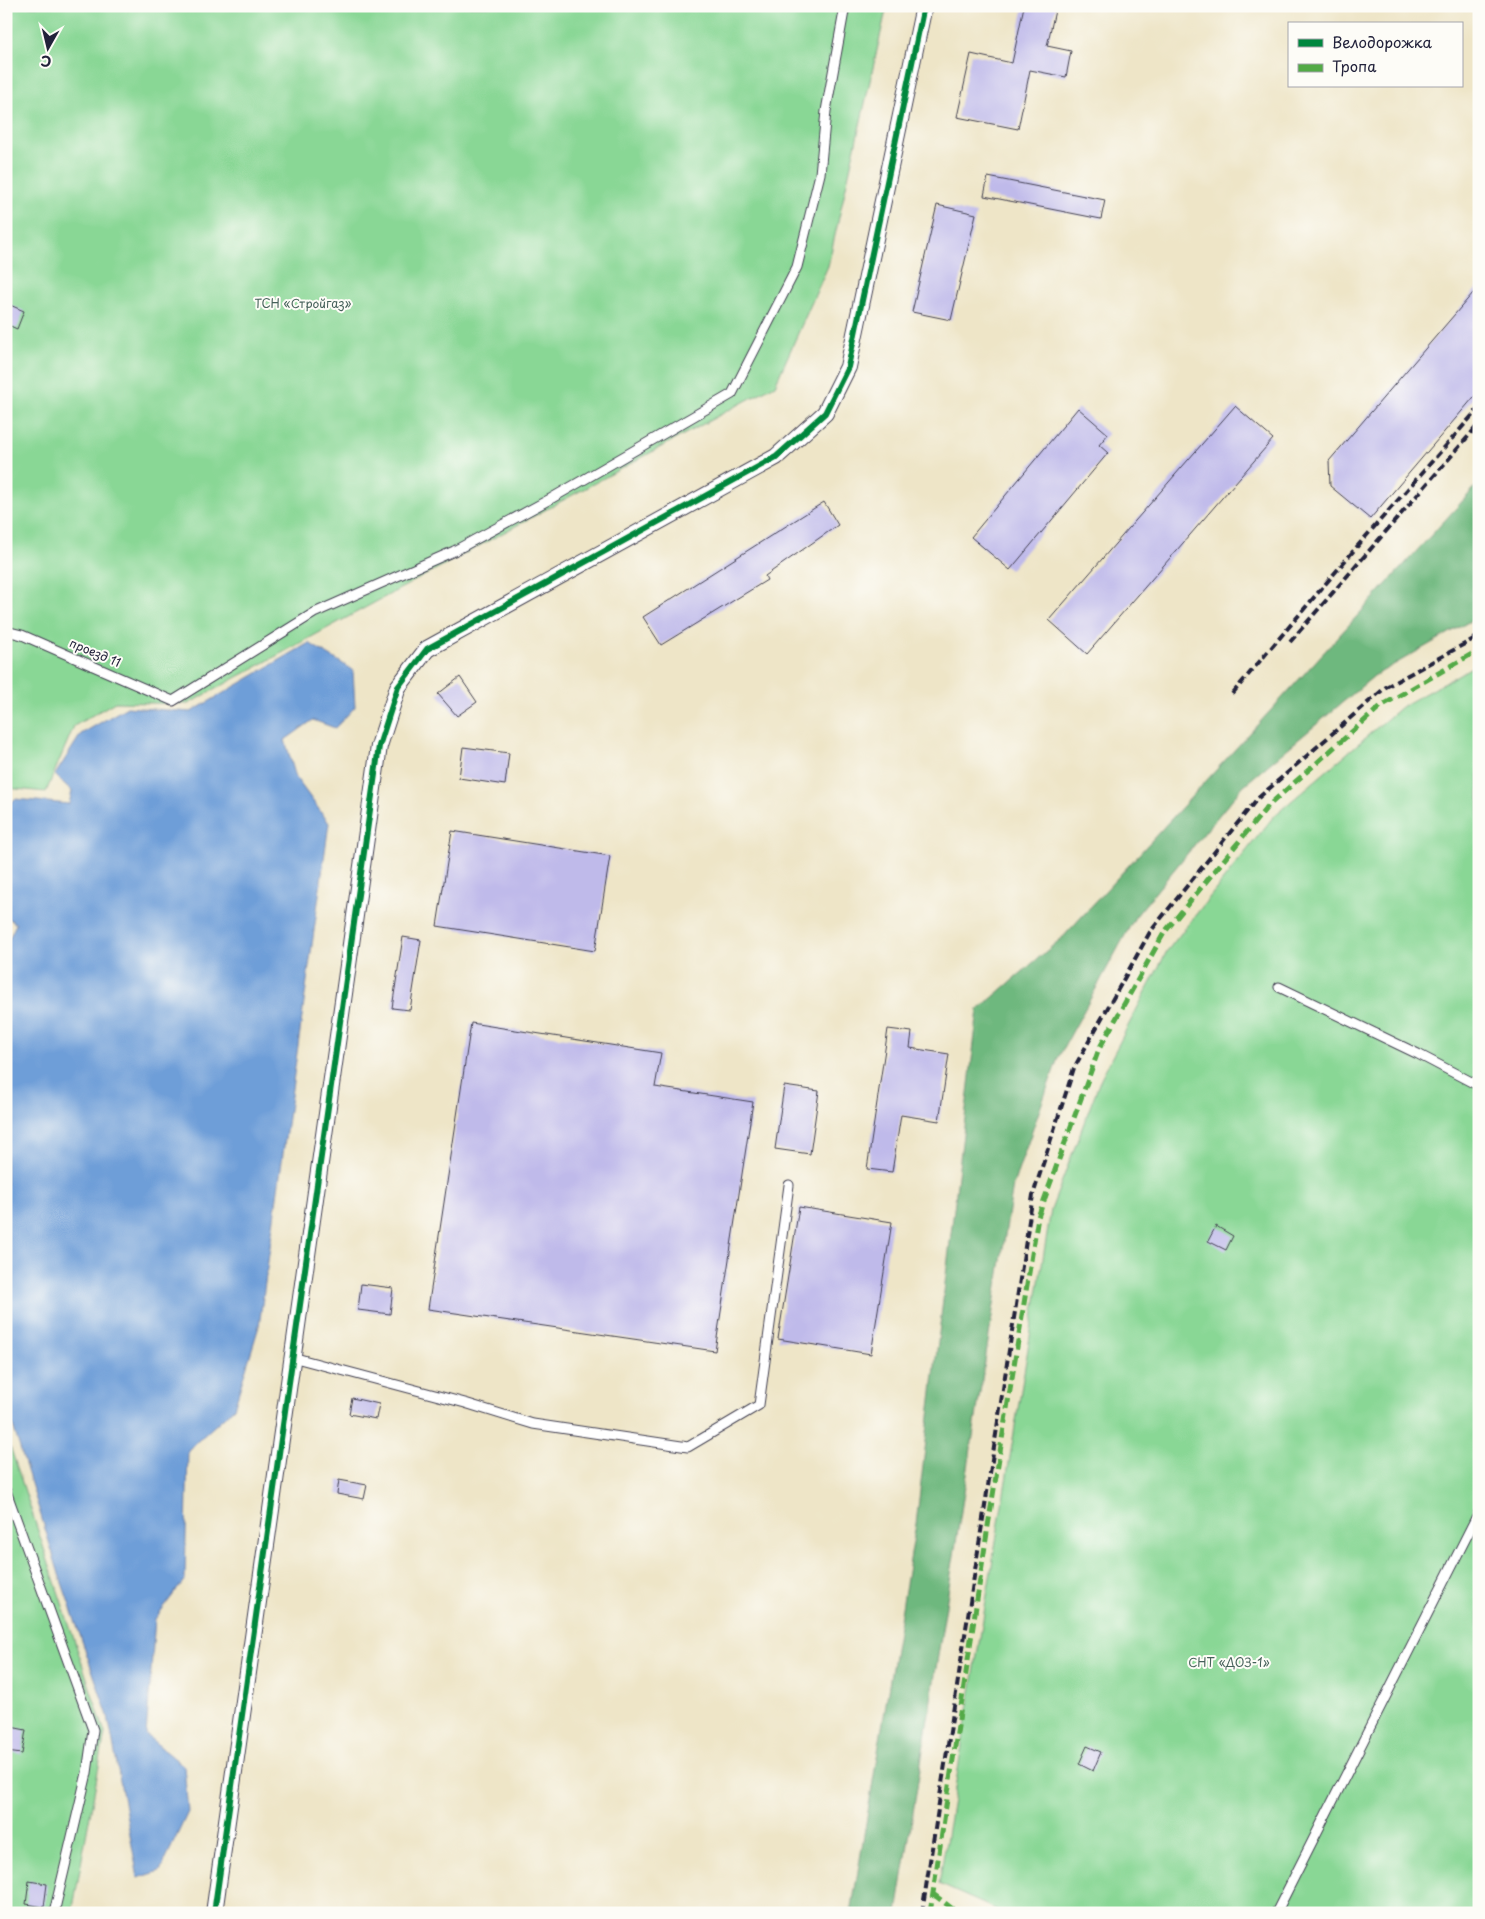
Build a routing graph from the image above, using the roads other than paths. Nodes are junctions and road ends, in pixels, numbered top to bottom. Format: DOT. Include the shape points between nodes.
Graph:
graph roads {
  1 [pos="845,6"];
  2 [pos="924,6"];
  3 [pos="6,631"];
  4 [pos="1279,987"];
  5 [pos="1479,1086"];
  6 [pos="788,1185"];
  7 [pos="292,1357"];
  8 [pos="6,1491"];
  9 [pos="1479,1512"];
  10 [pos="54,1913"];
  11 [pos="214,1913"];
  12 [pos="1276,1913"];
  1 -- 3 [label="lane, проезд 11" via="826,111 820,174 797,267 732,394 454,551 314,613 173,701"];
  2 -- 7 [label="street" via="848,367 824,413 776,457 427,649 398,687 379,746"];
  4 -- 5 [label="lane"];
  6 -- 7 [label="lane" via="759,1405 688,1447 533,1424"];
  7 -- 11 [label="street"];
  8 -- 10 [label="lane" via="93,1730 88,1773"];
  9 -- 12 [label="lane"];
}
